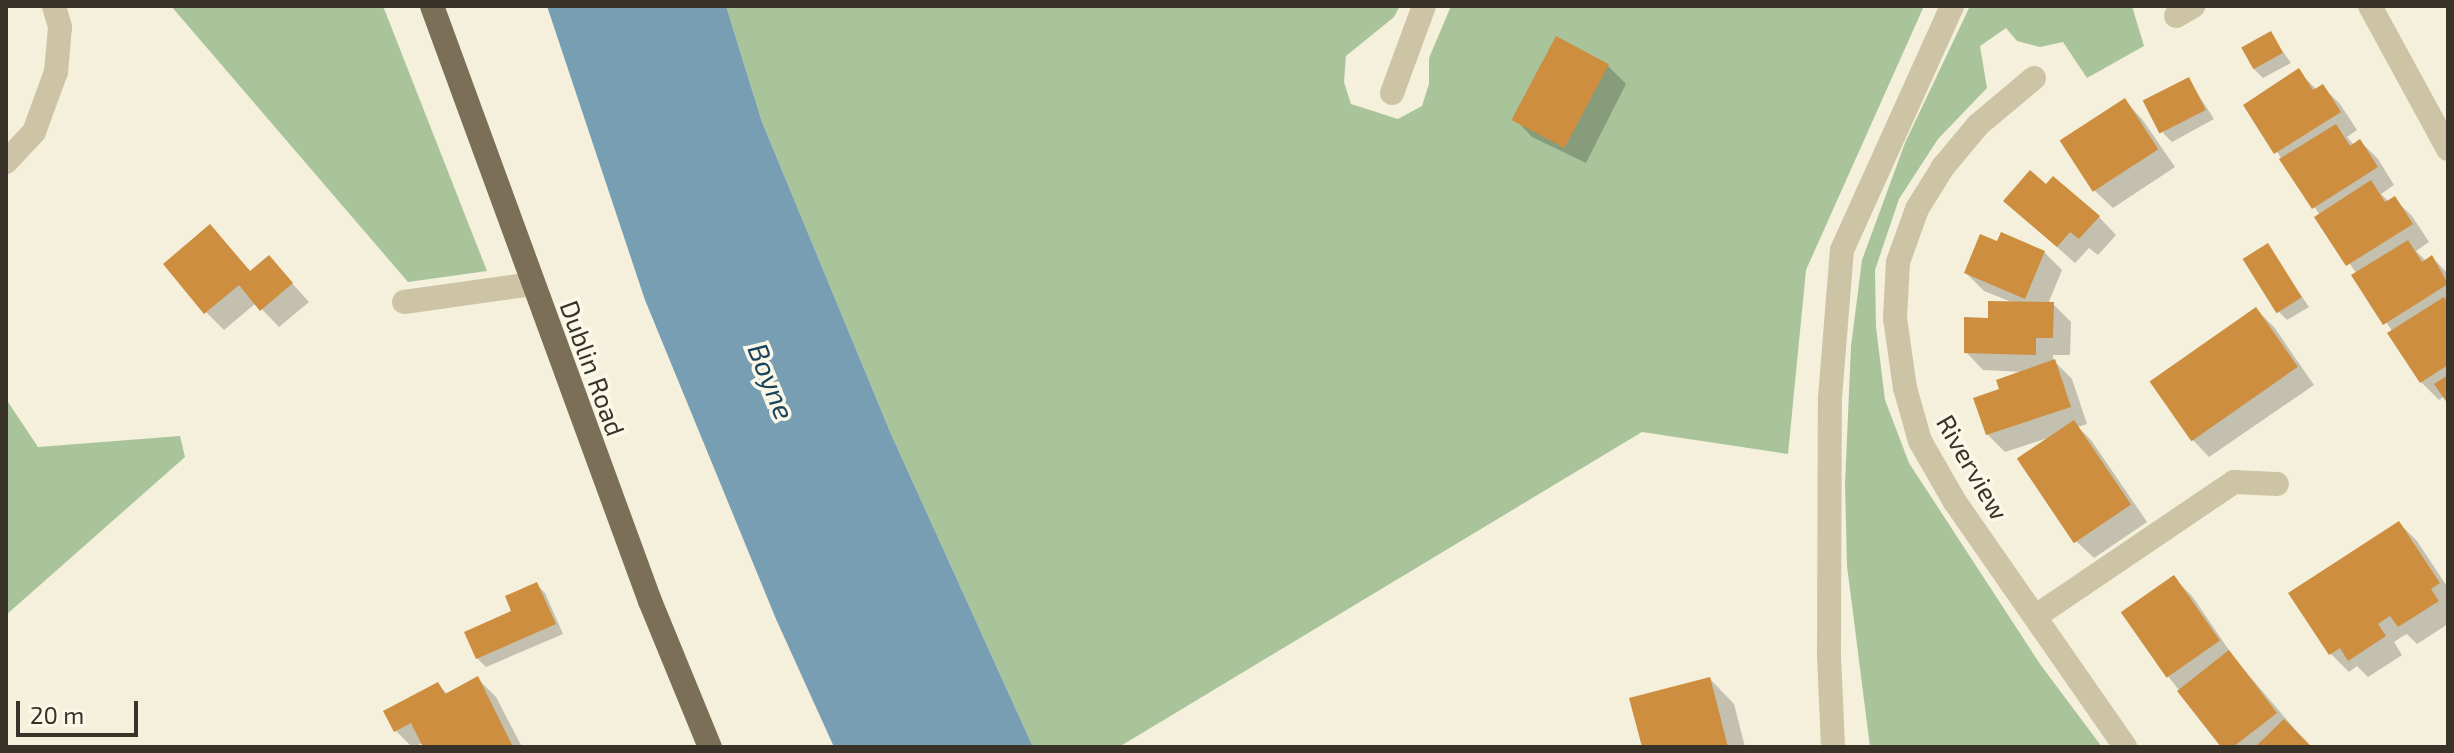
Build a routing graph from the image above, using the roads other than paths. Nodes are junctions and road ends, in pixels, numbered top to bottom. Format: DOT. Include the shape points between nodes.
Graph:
graph roads {
  1 [pos="54,6"];
  2 [pos="432,6"];
  3 [pos="1424,6"];
  4 [pos="1952,6"];
  5 [pos="2370,6"];
  6 [pos="2034,78"];
  7 [pos="1392,93"];
  8 [pos="2448,149"];
  9 [pos="6,162"];
  10 [pos="532,284"];
  11 [pos="404,302"];
  12 [pos="2277,484"];
  13 [pos="2036,616"];
  14 [pos="710,747"];
  15 [pos="1833,747"];
  16 [pos="2125,747"];
  1 -- 9 [label="street" via="60,27 56,72 34,132"];
  2 -- 10 [label="main road, Dublin Road"];
  3 -- 7 [label="street"];
  4 -- 15 [label="street" via="1842,250 1830,398"];
  5 -- 8 [label="street"];
  6 -- 13 [label="street, Riverview" via="1978,125 1917,209 1898,262 1895,318 1905,388 1920,441 1955,502"];
  10 -- 11 [label="street"];
  10 -- 14 [label="main road, Dublin Road"];
  12 -- 13 [label="street" via="2234,482"];
  13 -- 16 [label="street, Riverview"];
}
